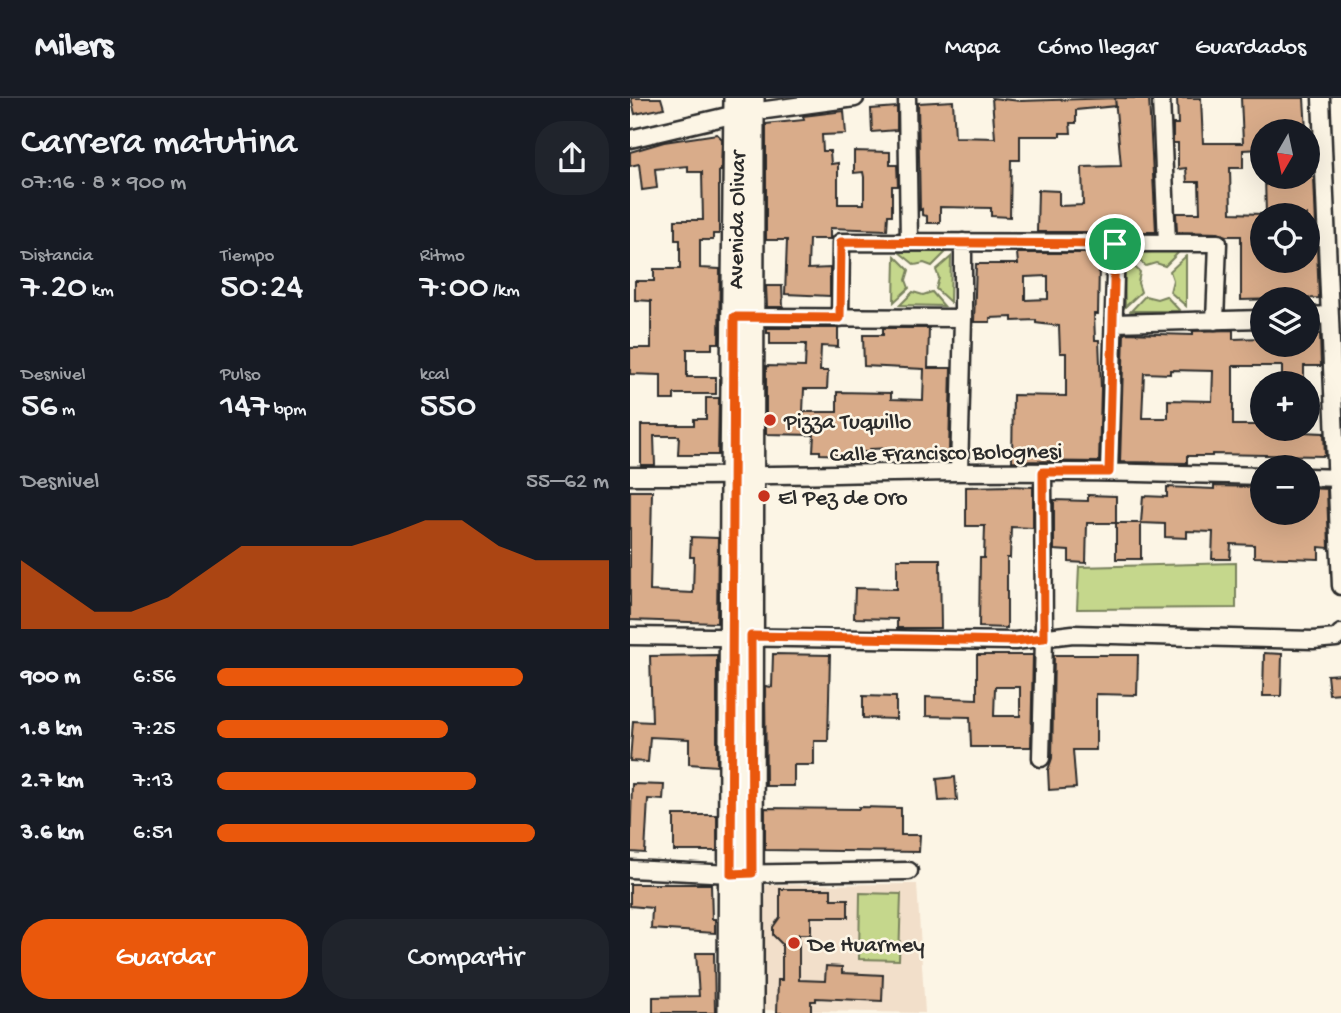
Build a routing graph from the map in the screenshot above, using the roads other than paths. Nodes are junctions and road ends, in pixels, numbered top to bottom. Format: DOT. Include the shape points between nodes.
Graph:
graph roads {
  1 [pos="855,98"];
  2 [pos="907,98"];
  3 [pos="1161,98"];
  4 [pos="1321,98"];
  5 [pos="744,105"];
  6 [pos="630,139"];
  7 [pos="1333,171"];
  8 [pos="909,242"];
  9 [pos="963,242"];
  10 [pos="1167,243"];
  11 [pos="1115,244"];
  12 [pos="1320,315"];
  13 [pos="1329,315"];
  14 [pos="743,317"];
  15 [pos="840,318"];
  16 [pos="963,318"];
  17 [pos="1250,319"];
  18 [pos="1215,321"];
  19 [pos="1114,323"];
  20 [pos="959,472"];
  21 [pos="1043,472"];
  22 [pos="1109,472"];
  23 [pos="630,476"];
  24 [pos="1250,476"];
  25 [pos="741,477"];
  26 [pos="1320,477"];
  27 [pos="1338,478"];
  28 [pos="1341,585"];
  29 [pos="630,636"];
  30 [pos="742,636"];
  31 [pos="1340,637"];
  32 [pos="1044,638"];
  33 [pos="1041,758"];
  34 [pos="630,869"];
  35 [pos="909,871"];
  36 [pos="741,873"];
  37 [pos="730,1013"];
  38 [pos="751,1013"];
  1 -- 5 [label="street"];
  2 -- 8 [label="street"];
  3 -- 10 [label="street"];
  4 -- 7 [label="street"];
  5 -- 6 [label="street"];
  5 -- 14 [label="street, Avenida Olivar"];
  7 -- 13 [label="street"];
  8 -- 9 [label="street"];
  8 -- 15 [label="street" via="841,242"];
  9 -- 11 [label="street"];
  9 -- 16 [label="street"];
  10 -- 11 [label="street"];
  10 -- 18 [label="street" via="1218,243"];
  11 -- 19 [label="street"];
  12 -- 13 [label="street"];
  13 -- 27 [label="street"];
  14 -- 15 [label="street"];
  14 -- 25 [label="street, Avenida Olivar"];
  15 -- 16 [label="street"];
  16 -- 20 [label="street"];
  17 -- 18 [label="street"];
  18 -- 19 [label="street"];
  19 -- 22 [label="street"];
  20 -- 21 [label="street, Calle Francisco Bolognesi"];
  20 -- 25 [label="street, Calle Francisco Bolognesi"];
  21 -- 22 [label="street, Calle Francisco Bolognesi"];
  21 -- 32 [label="street"];
  22 -- 24 [label="street, Calle Francisco Bolognesi"];
  23 -- 25 [label="street, Calle Francisco Bolognesi"];
  25 -- 30 [label="street, Avenida Olivar"];
  26 -- 27 [label="street"];
  27 -- 28 [label="street"];
  29 -- 30 [label="street"];
  30 -- 32 [label="street"];
  30 -- 36 [label="street, Avenida Olivar"];
  31 -- 32 [label="street" via="1073,634"];
  32 -- 33 [label="street"];
  34 -- 36 [label="street"];
  35 -- 36 [label="street"];
  36 -- 37 [label="street, Avenida Olivar"];
  36 -- 38 [label="street, Avenida Olivar"];
}
